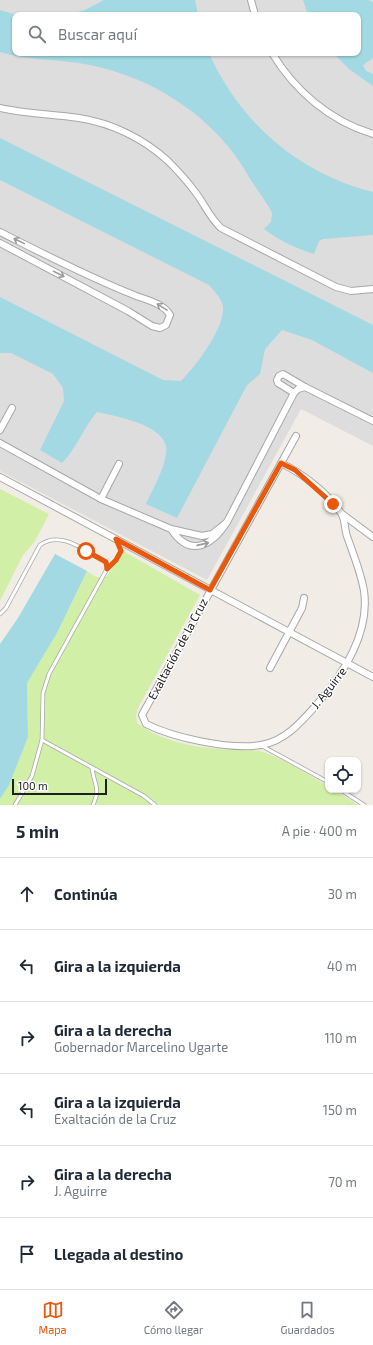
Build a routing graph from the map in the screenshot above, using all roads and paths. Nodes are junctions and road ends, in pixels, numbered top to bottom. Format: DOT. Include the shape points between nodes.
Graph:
graph roads {
  1 [pos="251,0"];
  2 [pos="254,12"];
  3 [pos="274,56"];
  4 [pos="0,108"];
  5 [pos="373,134"];
  6 [pos="0,232"];
  7 [pos="0,243"];
  8 [pos="45,255"];
  9 [pos="40,264"];
  10 [pos="373,289"];
  11 [pos="305,387"];
  12 [pos="294,393"];
  13 [pos="12,408"];
  14 [pos="373,421"];
  15 [pos="0,430"];
  16 [pos="296,436"];
  17 [pos="0,443"];
  18 [pos="281,463"];
  19 [pos="120,464"];
  20 [pos="0,477"];
  21 [pos="101,499"];
  22 [pos="342,514"];
  23 [pos="227,522"];
  24 [pos="171,529"];
  25 [pos="373,537"];
  26 [pos="116,539"];
  27 [pos="107,569"];
  28 [pos="210,590"];
  29 [pos="304,598"];
  30 [pos="0,614"];
  31 [pos="288,632"];
  32 [pos="348,663"];
  33 [pos="270,668"];
  34 [pos="373,677"];
  35 [pos="142,715"];
  36 [pos="42,740"];
  37 [pos="261,745"];
  38 [pos="92,768"];
  39 [pos="325,780"];
  40 [pos="345,793"];
  41 [pos="15,805"];
  42 [pos="93,805"];
  43 [pos="155,805"];
  44 [pos="364,805"];
  1 -- 2 [label="street"];
  3 -- 5 [label="street" via="290,78 313,102 334,117"];
  4 -- 10 [label="street" via="79,118 120,130 144,143 168,161 189,184 221,228 336,287 351,291"];
  8 -- 6 [label="street, one-way"];
  7 -- 9 [label="street"];
  8 -- 9 [label="street"];
  9 -- 8 [label="street, one-way" via="152,326 160,328 166,325 170,315 167,309"];
  11 -- 12 [label="street"];
  11 -- 12 [label="street" via="283,374 279,376 278,383"];
  11 -- 14 [label="street"];
  12 -- 23 [label="street"];
  13 -- 15 [label="street"];
  16 -- 18 [label="street, Exaltación de la Cruz"];
  17 -- 21 [label="street"];
  18 -- 22 [label="street" via="295,470"];
  18 -- 28 [label="street, Exaltación de la Cruz"];
  19 -- 21 [label="street"];
  20 -- 26 [label="street"];
  21 -- 24 [label="street"];
  22 -- 25 [label="street"];
  22 -- 32 [label="street, J. Aguirre" via="364,597 362,624"];
  23 -- 24 [label="street" via="212,534 202,536"];
  24 -- 23 [label="street, one-way" via="177,538 186,544 203,545 212,541"];
  26 -- 27 [label="lane" via="121,551"];
  26 -- 28 [label="street"];
  27 -- 30 [label="lane" via="106,562 68,542 54,538 46,540 40,545 6,608"];
  27 -- 36 [label="lane" via="49,674 44,693"];
  28 -- 31 [label="street"];
  28 -- 35 [label="street, Exaltación de la Cruz"];
  29 -- 31 [label="street" via="302,608"];
  31 -- 32 [label="street"];
  31 -- 33 [label="street"];
  32 -- 34 [label="street"];
  32 -- 37 [label="street, J. Aguirre" via="298,726 287,734"];
  35 -- 37 [label="street, J. Aguirre" via="146,724 152,728 198,741"];
  36 -- 38 [label="lane"];
  36 -- 41 [label="lane" via="32,776"];
  37 -- 39 [label="lane"];
  38 -- 42 [label="lane" via="98,786"];
  38 -- 43 [label="lane" via="144,796"];
  40 -- 44 [label="lane"];
}
